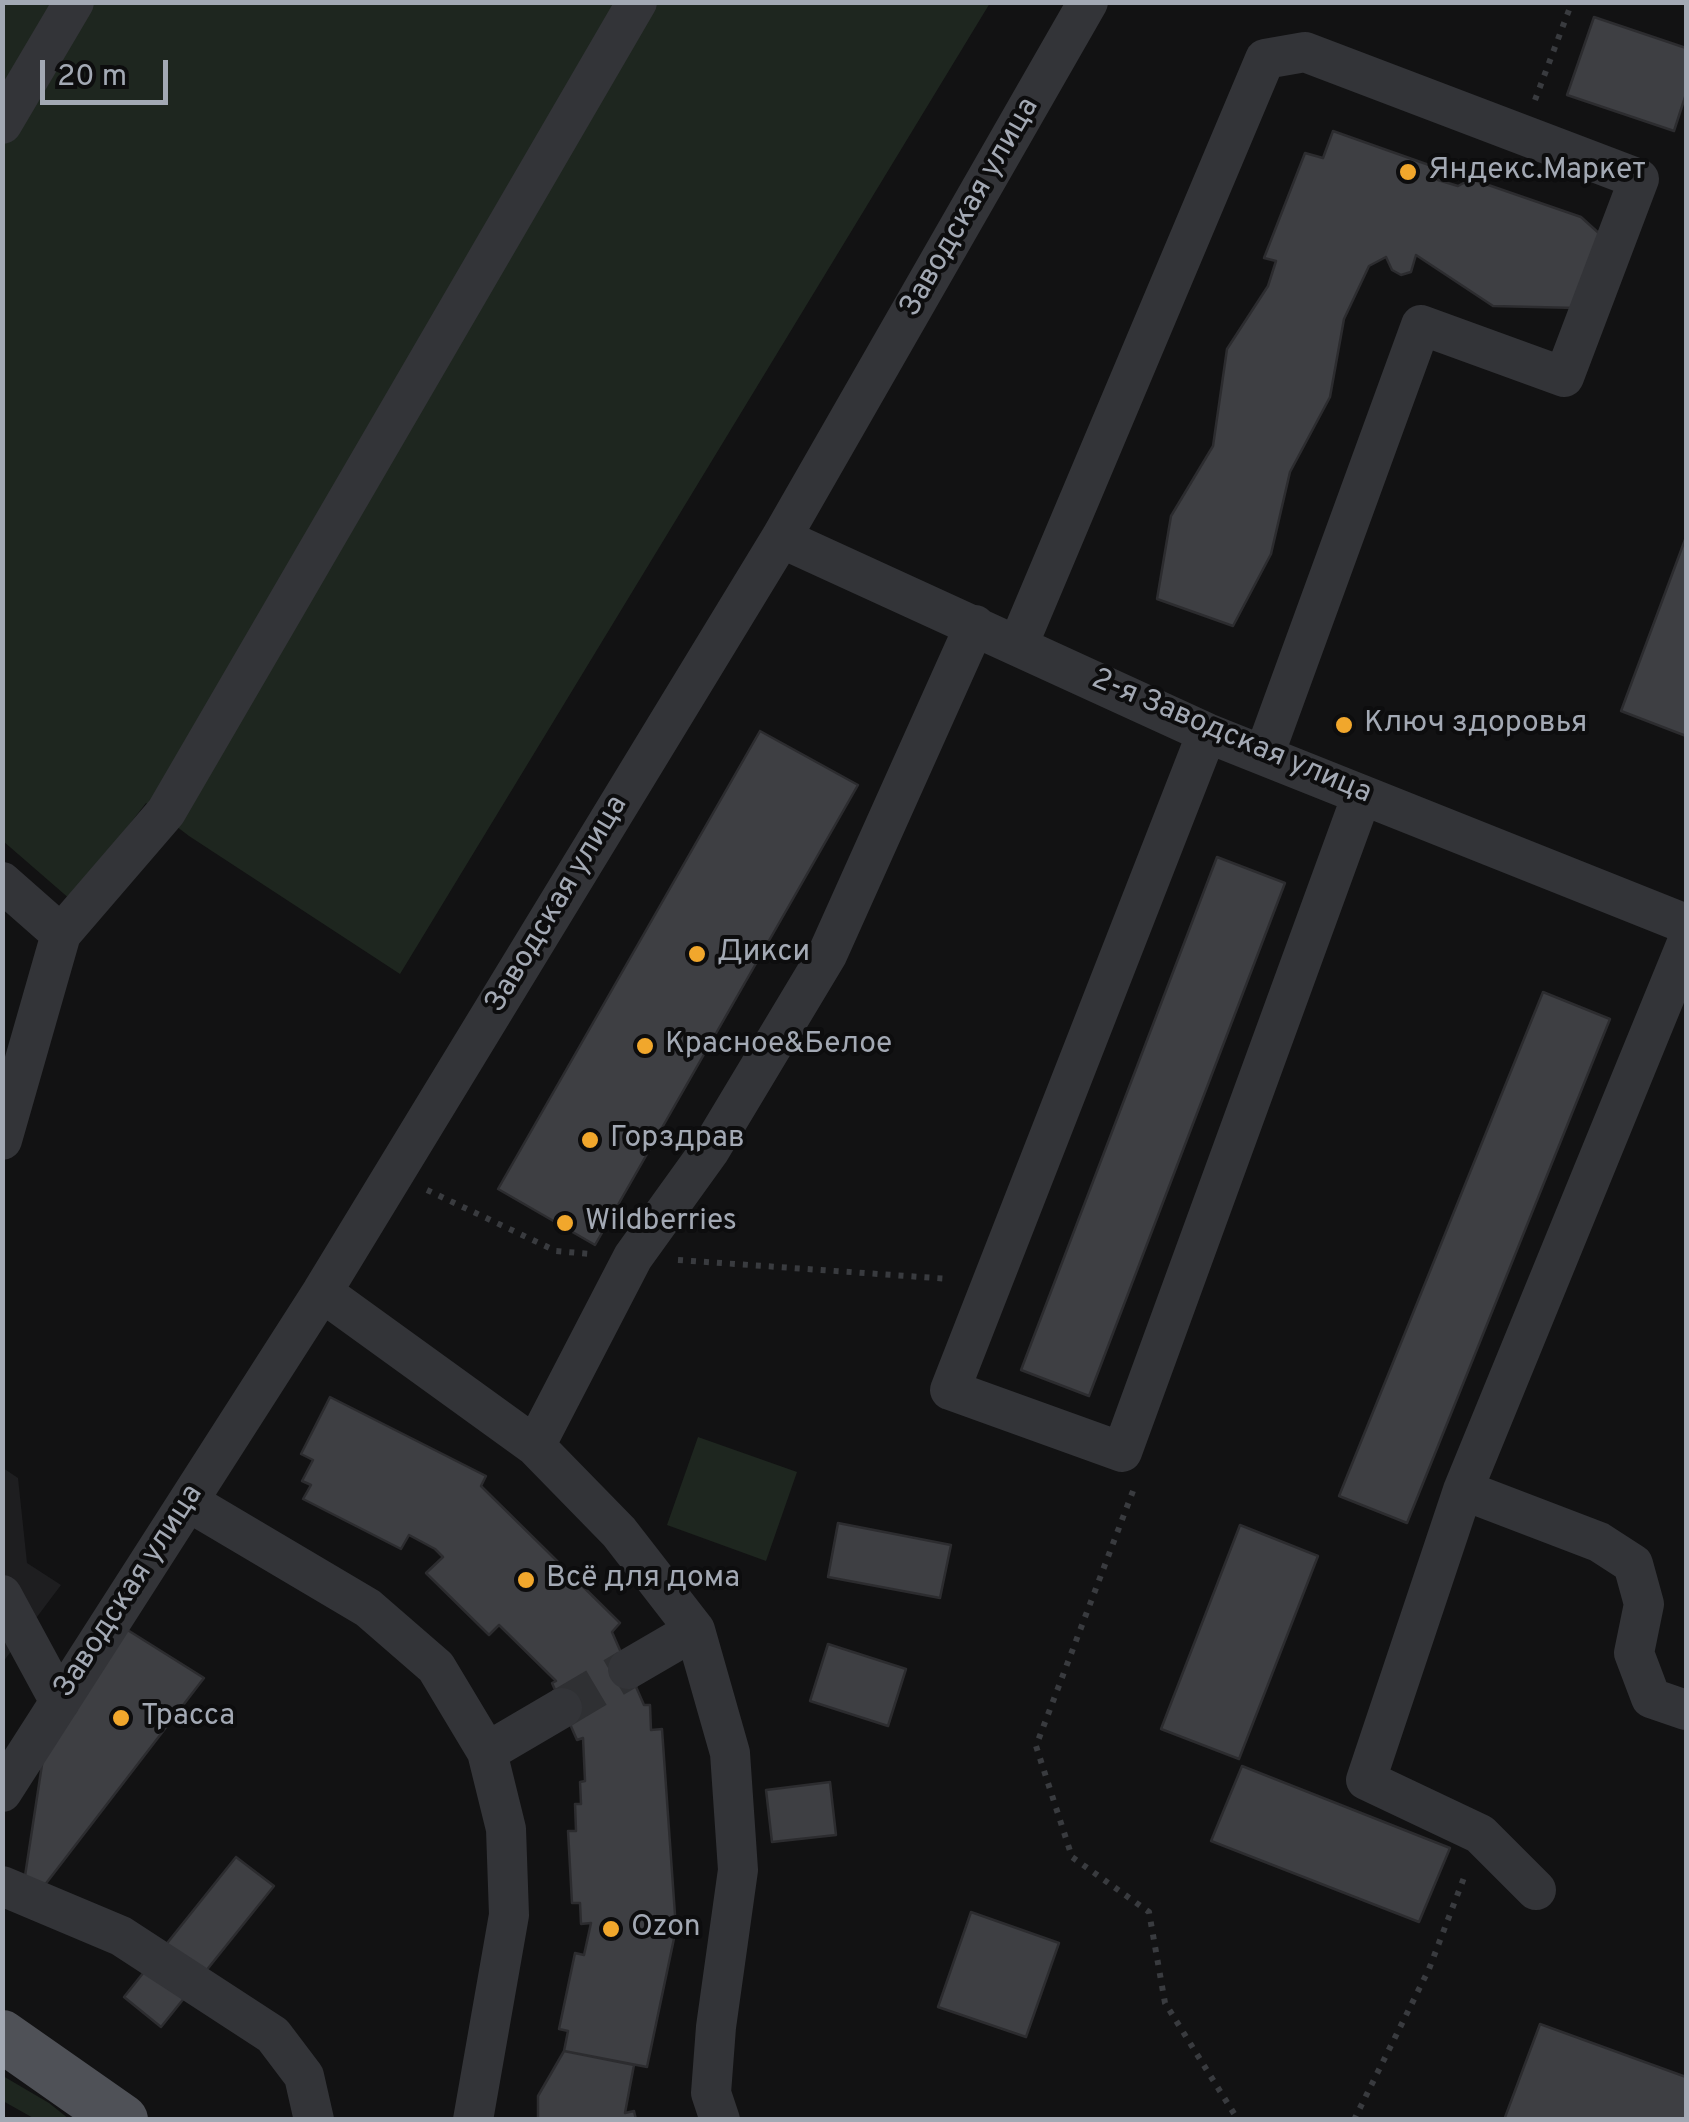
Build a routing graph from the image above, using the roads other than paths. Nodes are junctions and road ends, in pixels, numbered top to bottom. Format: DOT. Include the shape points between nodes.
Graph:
graph roads {
  1 [pos="74,2"];
  2 [pos="637,2"];
  3 [pos="1088,2"];
  4 [pos="2,124"];
  5 [pos="781,538"];
  6 [pos="975,626"];
  7 [pos="1018,645"];
  8 [pos="1208,733"];
  9 [pos="1264,755"];
  10 [pos="1362,795"];
  11 [pos="2,882"];
  12 [pos="1686,924"];
  13 [pos="61,934"];
  14 [pos="1686,945"];
  15 [pos="2,1140"];
  16 [pos="322,1292"];
  17 [pos="535,1446"];
  18 [pos="1463,1490"];
  19 [pos="189,1502"];
  20 [pos="2,1595"];
  21 [pos="696,1630"];
  22 [pos="628,1668"];
  23 [pos="60,1702"];
  24 [pos="562,1708"];
  25 [pos="1686,1710"];
  26 [pos="487,1752"];
  27 [pos="2,1792"];
  28 [pos="2,1886"];
  29 [pos="1536,1890"];
  30 [pos="2,2036"];
  31 [pos="122,2120"];
  32 [pos="314,2120"];
  33 [pos="473,2120"];
  34 [pos="720,2120"];
  1 -- 4 [label="street"];
  2 -- 13 [label="street" via="166,812"];
  3 -- 5 [label="street, Заводская улица"];
  5 -- 6 [label="street, 2-я Заводская улица"];
  5 -- 16 [label="street, Заводская улица"];
  6 -- 7 [label="street, 2-я Заводская улица"];
  6 -- 17 [label="street" via="827,955 710,1150 633,1257"];
  7 -- 8 [label="street, 2-я Заводская улица"];
  7 -- 9 [label="street" via="1265,59 1304,52 1639,179 1564,378 1421,325"];
  8 -- 9 [label="street, 2-я Заводская улица"];
  8 -- 10 [label="street" via="950,1390 1122,1452"];
  9 -- 10 [label="street, 2-я Заводская улица"];
  10 -- 12 [label="street, 2-я Заводская улица"];
  11 -- 13 [label="street"];
  13 -- 15 [label="street"];
  14 -- 18 [label="street"];
  16 -- 17 [label="street"];
  16 -- 19 [label="street, Заводская улица"];
  17 -- 21 [label="street" via="619,1532"];
  18 -- 25 [label="street" via="1600,1542 1633,1564 1644,1604 1634,1653 1651,1698"];
  18 -- 29 [label="street" via="1366,1780 1480,1834"];
  19 -- 23 [label="street, Заводская улица"];
  19 -- 26 [label="street" via="368,1608 436,1667"];
  20 -- 23 [label="street"];
  21 -- 22 [label="street"];
  21 -- 34 [label="street" via="730,1753 738,1870 712,2076"];
  23 -- 27 [label="street, Заводская улица"];
  24 -- 26 [label="street"];
  26 -- 33 [label="street" via="506,1828 509,1914"];
  28 -- 32 [label="street" via="76,1913 145,1949 273,2035 304,2076"];
  30 -- 31 [label="main road"];
}
